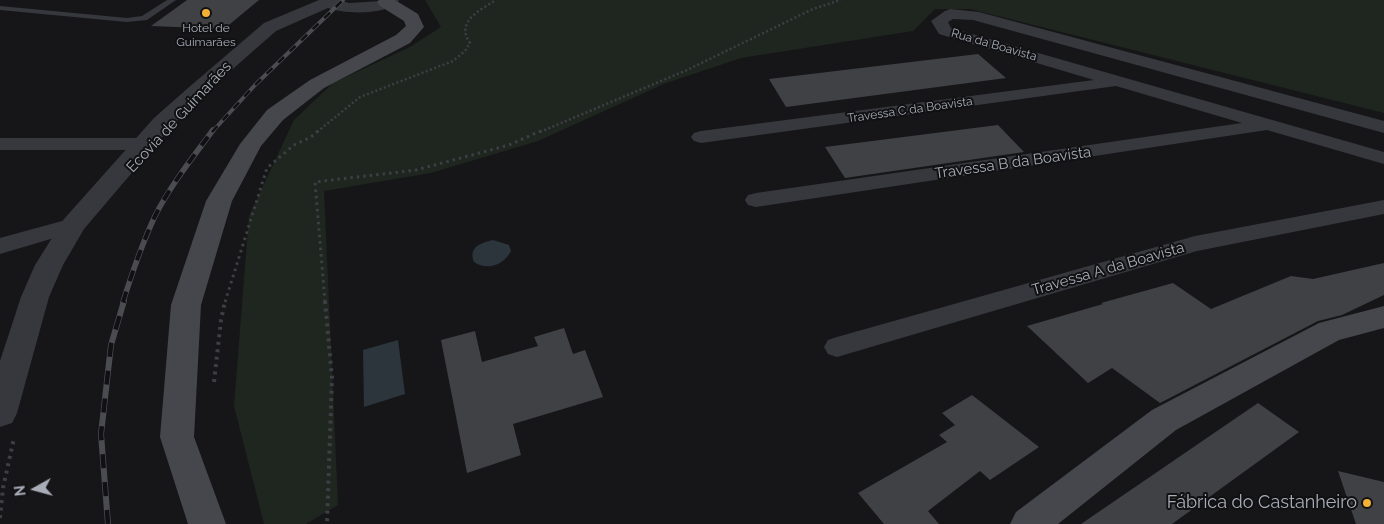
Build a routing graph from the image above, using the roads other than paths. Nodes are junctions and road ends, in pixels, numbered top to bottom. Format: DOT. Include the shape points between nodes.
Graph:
graph roads {
  1 [pos="172,0"];
  2 [pos="328,1"];
  3 [pos="388,1"];
  4 [pos="0,8"];
  5 [pos="1119,82"];
  6 [pos="1269,125"];
  7 [pos="1384,127"];
  8 [pos="701,137"];
  9 [pos="0,144"];
  10 [pos="144,144"];
  11 [pos="1384,158"];
  12 [pos="756,200"];
  13 [pos="1384,207"];
  14 [pos="73,225"];
  15 [pos="0,246"];
  16 [pos="1384,317"];
  17 [pos="837,347"];
  18 [pos="7,424"];
  19 [pos="207,524"];
  20 [pos="1029,524"];
  1 -- 4 [label="lane" via="144,18 127,20"];
  2 -- 3 [label="street" via="344,7"];
  2 -- 10 [label="street" via="270,27 188,98"];
  3 -- 19 [label="main road" via="412,18 415,27 404,39 317,84 275,115 251,144 218,201 186,305 177,437"];
  5 -- 6 [label="street, Rua da Boavista"];
  5 -- 7 [label="street, Rua da Boavista" via="945,31 939,21 950,14 974,15"];
  5 -- 8 [label="street, Travessa C da Boavista"];
  6 -- 11 [label="street, Rua da Boavista"];
  6 -- 12 [label="street, Travessa B da Boavista"];
  9 -- 10 [label="street"];
  10 -- 14 [label="street"];
  13 -- 17 [label="street, Travessa A da Boavista" via="1195,244"];
  14 -- 15 [label="street"];
  14 -- 18 [label="street" via="49,265 35,297"];
  16 -- 20 [label="main road" via="1330,331 1164,420"];
}
